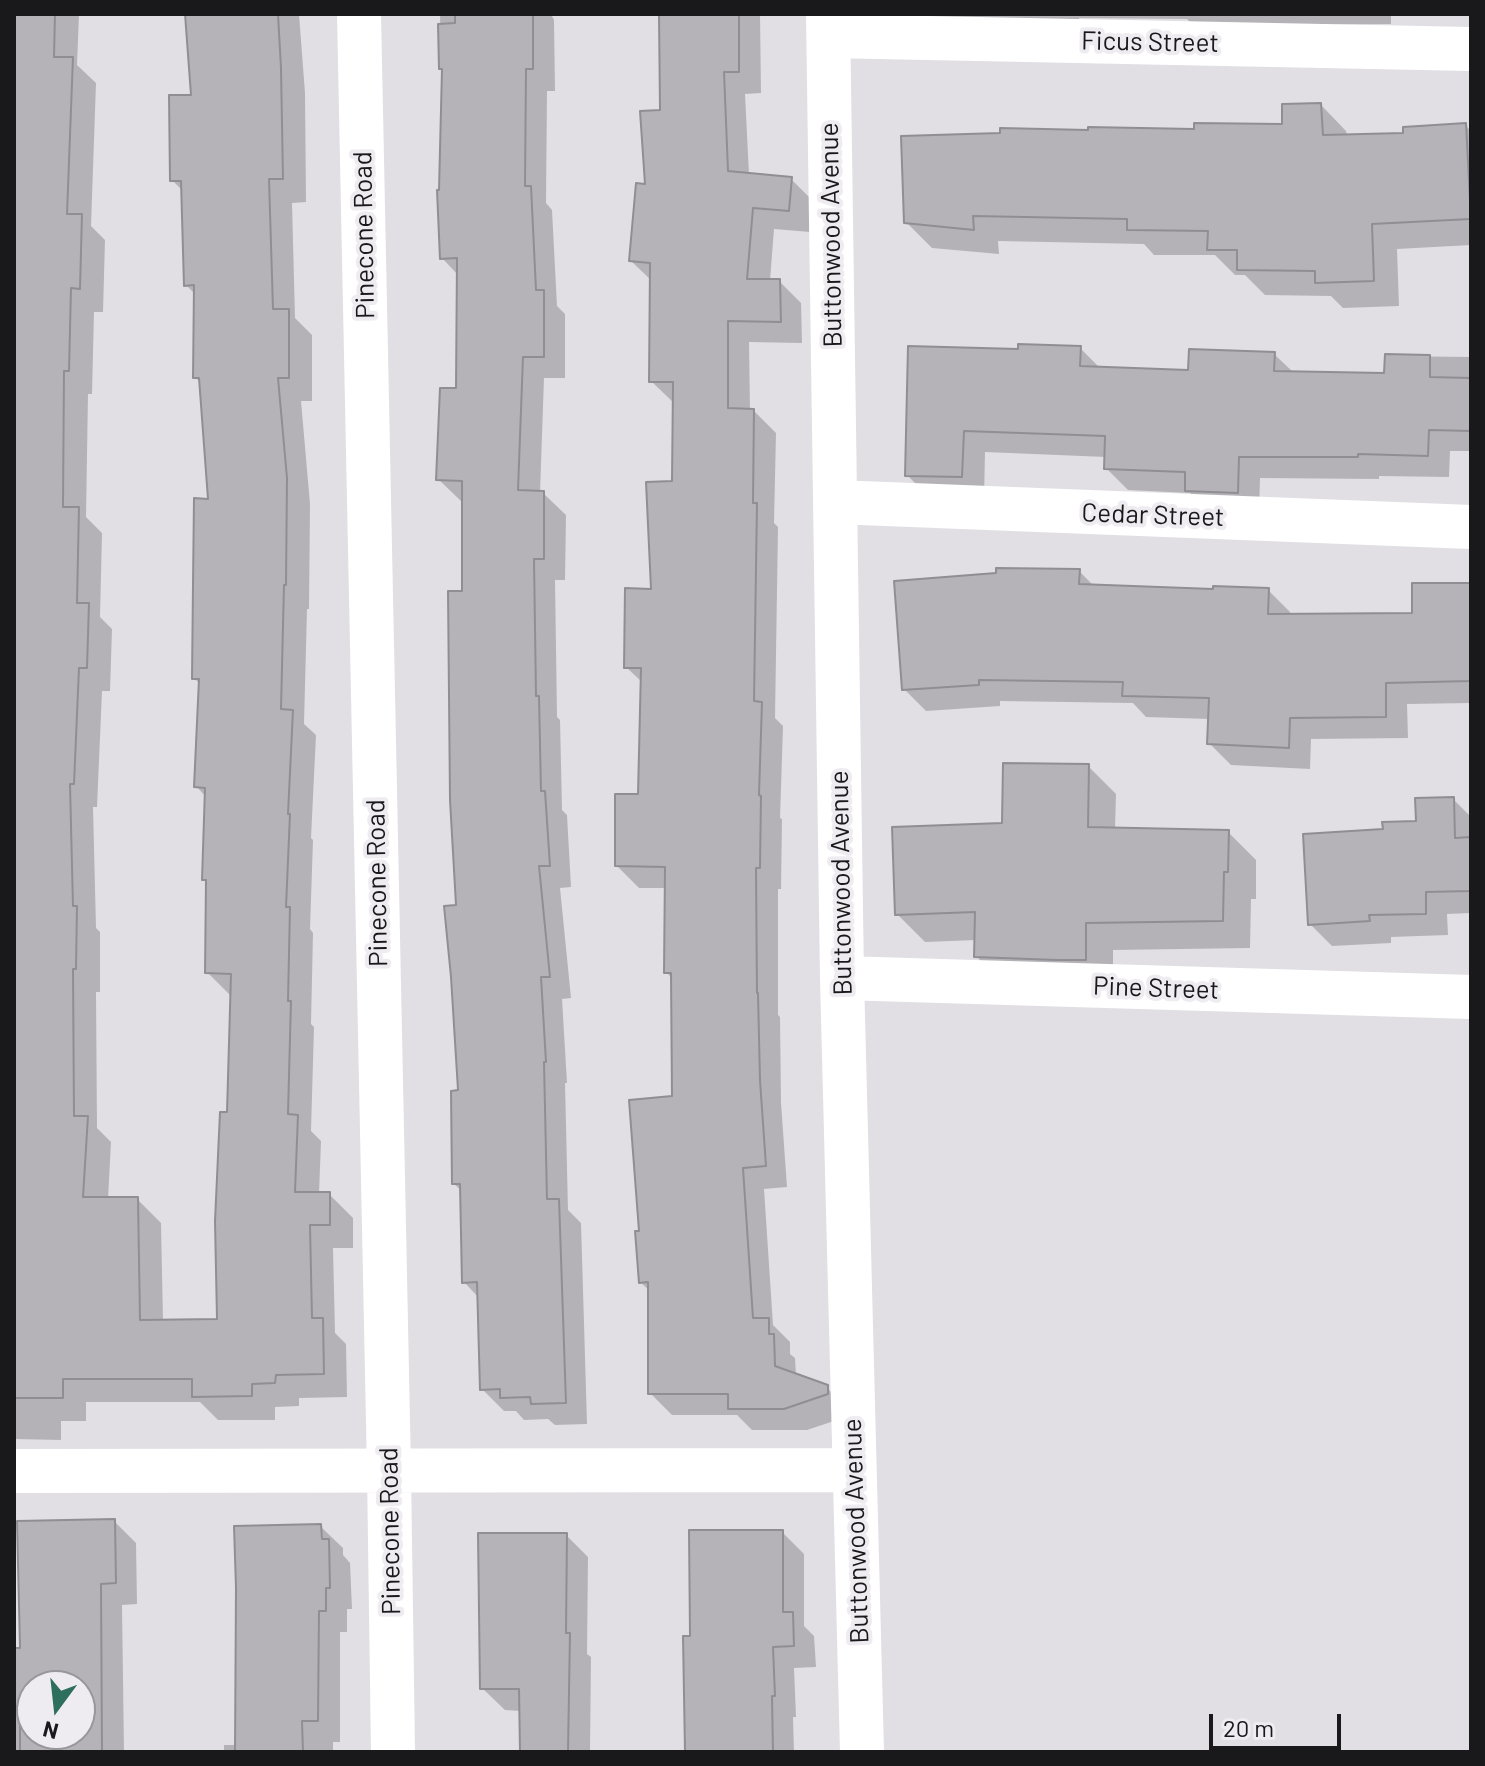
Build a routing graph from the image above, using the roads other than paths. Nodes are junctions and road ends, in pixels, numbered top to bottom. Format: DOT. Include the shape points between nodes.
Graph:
graph roads {
  1 [pos="359,14"];
  2 [pos="828,25"];
  3 [pos="1471,49"];
  4 [pos="835,502"];
  5 [pos="1471,527"];
  6 [pos="842,978"];
  7 [pos="1471,997"];
  8 [pos="389,1470"];
  9 [pos="854,1470"];
  10 [pos="14,1471"];
  11 [pos="393,1752"];
  12 [pos="862,1752"];
  1 -- 8 [label="street, Pinecone Road"];
  2 -- 3 [label="street, Ficus Street"];
  2 -- 4 [label="street, Buttonwood Avenue"];
  4 -- 5 [label="street, Cedar Street"];
  4 -- 6 [label="street, Buttonwood Avenue"];
  6 -- 7 [label="street, Pine Street"];
  6 -- 9 [label="street, Buttonwood Avenue"];
  8 -- 9 [label="street"];
  8 -- 10 [label="street"];
  8 -- 11 [label="street, Pinecone Road"];
  9 -- 12 [label="street, Buttonwood Avenue"];
}
